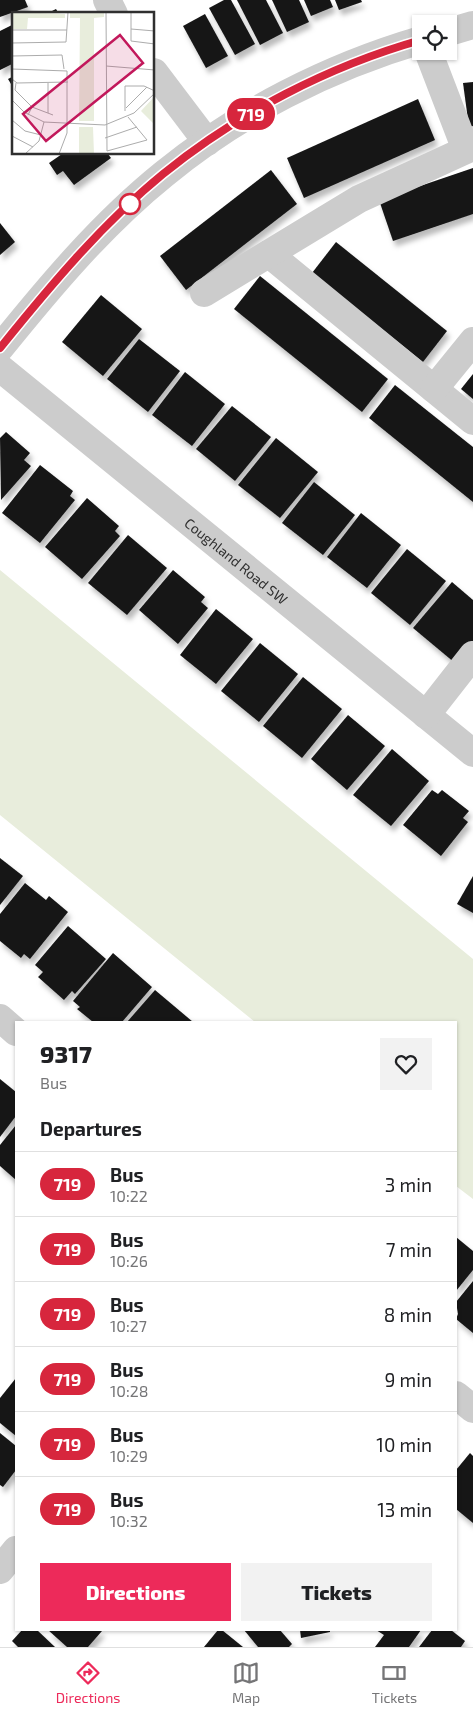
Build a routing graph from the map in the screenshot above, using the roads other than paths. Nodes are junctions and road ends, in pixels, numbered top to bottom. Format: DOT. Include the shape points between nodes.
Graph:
graph roads {
  1 [pos="473,25"];
  2 [pos="457,30"];
  3 [pos="412,43"];
  4 [pos="432,60"];
  5 [pos="155,73"];
  6 [pos="207,142"];
  7 [pos="470,149"];
  8 [pos="269,254"];
  9 [pos="204,293"];
  10 [pos="473,341"];
  11 [pos="0,348"];
  12 [pos="0,368"];
  13 [pos="434,389"];
  14 [pos="473,421"];
  15 [pos="473,655"];
  16 [pos="426,715"];
  17 [pos="473,753"];
  18 [pos="0,1018"];
  19 [pos="15,1031"];
  20 [pos="457,1396"];
  21 [pos="473,1409"];
  22 [pos="15,1551"];
  23 [pos="0,1570"];
  1 -- 2 [label="street"];
  3 -- 6 [label="street" via="379,52 275,99"];
  4 -- 7 [label="street"];
  5 -- 6 [label="street"];
  6 -- 11 [label="street" via="126,207 63,271"];
  7 -- 8 [label="street" via="359,199"];
  8 -- 9 [label="street"];
  8 -- 13 [label="street"];
  10 -- 13 [label="street"];
  12 -- 16 [label="street, Coughland Road SW"];
  13 -- 14 [label="street"];
  15 -- 16 [label="street"];
  16 -- 17 [label="street, Coughland Road SW"];
  18 -- 19 [label="street"];
  20 -- 21 [label="street"];
  22 -- 23 [label="street"];
}
